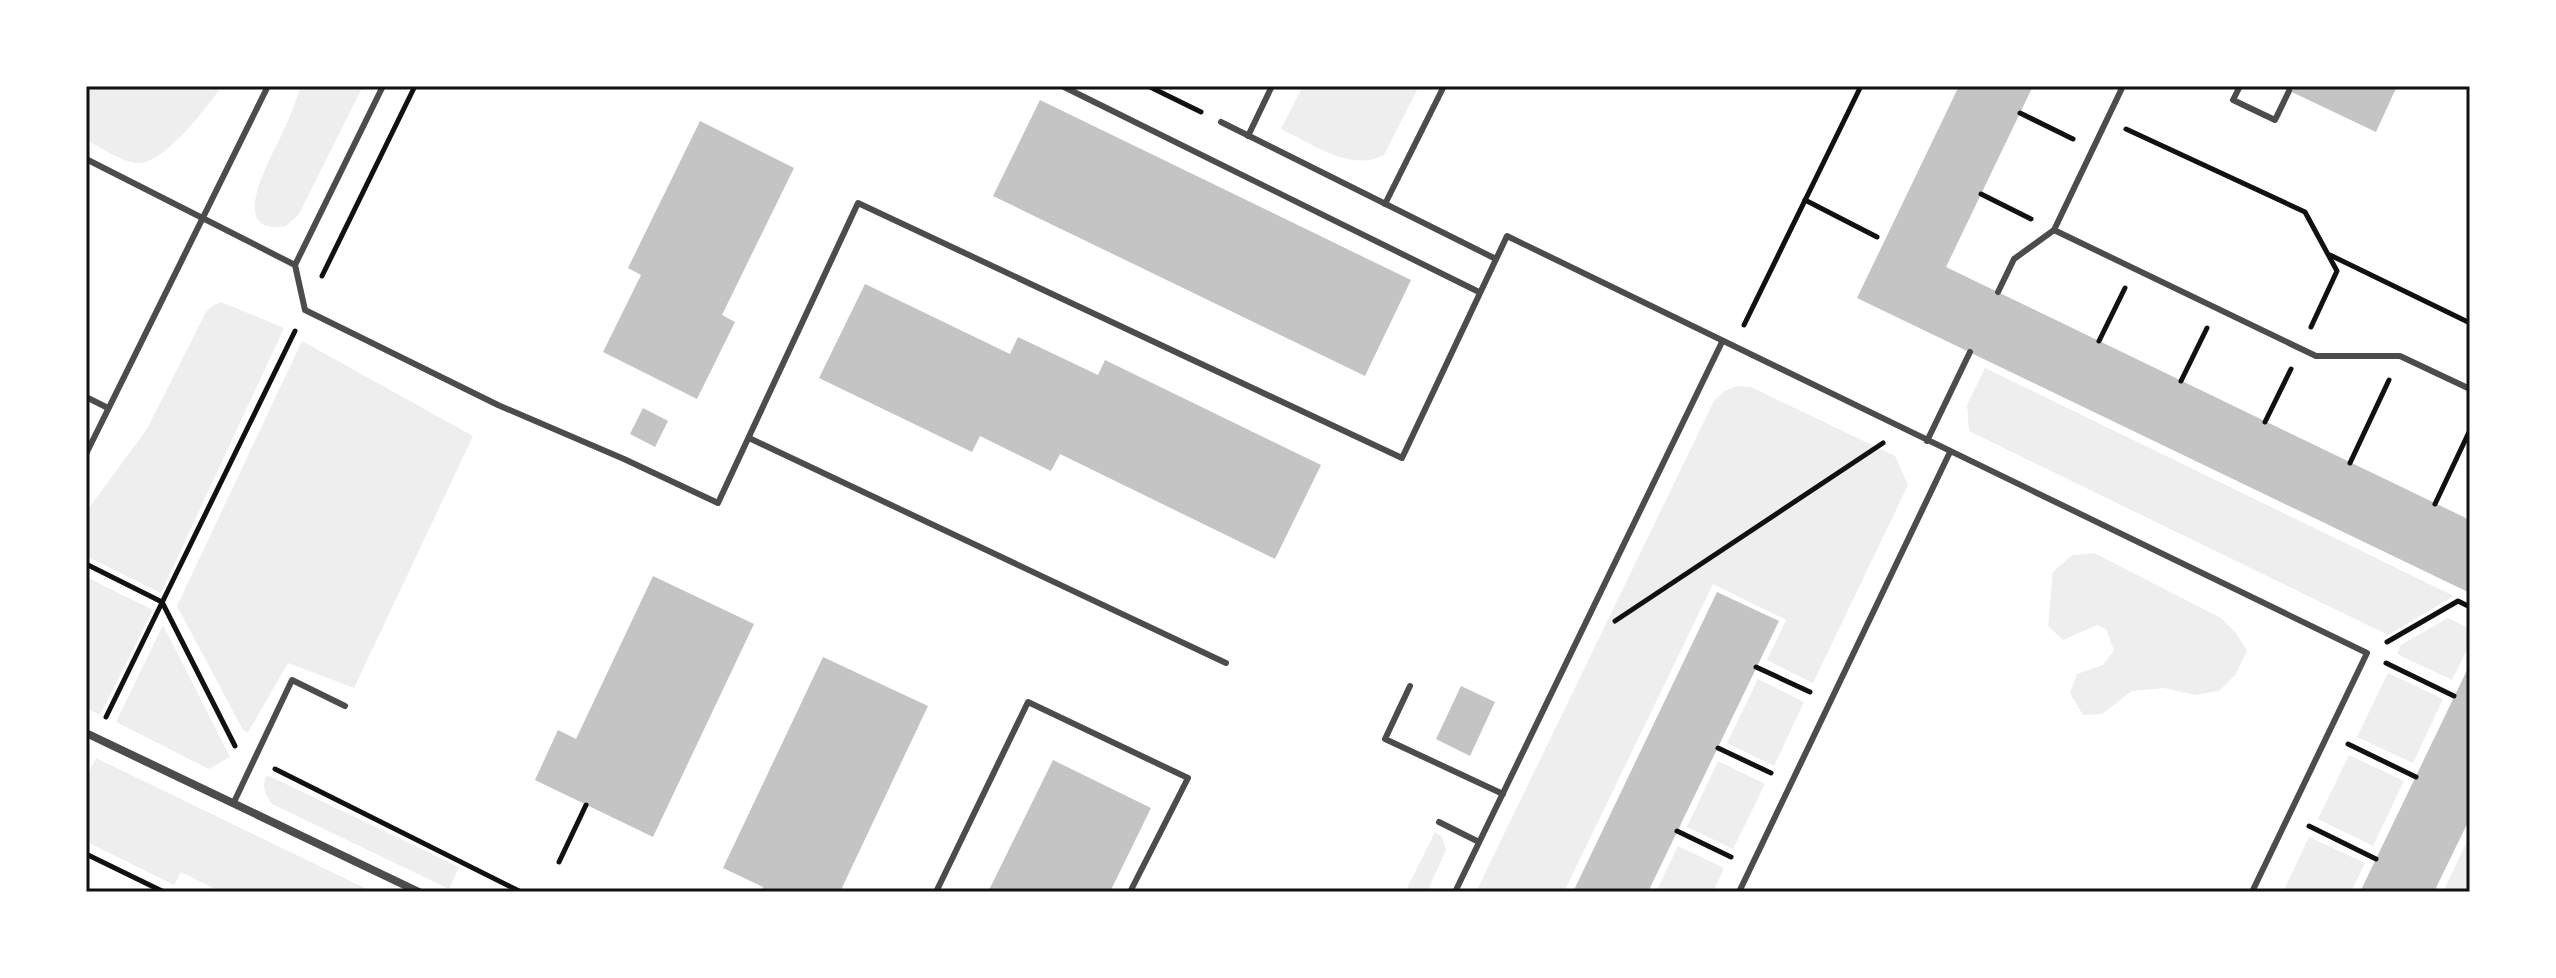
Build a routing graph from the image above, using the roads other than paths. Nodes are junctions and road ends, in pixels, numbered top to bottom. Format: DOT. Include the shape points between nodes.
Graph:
graph roads {
  1 [pos="268,86"];
  2 [pos="383,86"];
  3 [pos="1062,86"];
  4 [pos="1272,86"];
  5 [pos="1444,86"];
  6 [pos="2123,86"];
  7 [pos="2240,86"];
  8 [pos="2289,91"];
  9 [pos="1221,122"];
  10 [pos="1248,136"];
  11 [pos="86,159"];
  12 [pos="1385,204"];
  13 [pos="203,217"];
  14 [pos="2054,230"];
  15 [pos="1496,259"];
  16 [pos="295,265"];
  17 [pos="1479,292"];
  18 [pos="1998,292"];
  19 [pos="1722,342"];
  20 [pos="1970,352"];
  21 [pos="2470,389"];
  22 [pos="86,397"];
  23 [pos="108,408"];
  24 [pos="749,438"];
  25 [pos="1927,441"];
  26 [pos="1950,452"];
  27 [pos="86,454"];
  28 [pos="1226,663"];
  29 [pos="1410,686"];
  30 [pos="345,706"];
  31 [pos="86,733"];
  32 [pos="1503,794"];
  33 [pos="234,802"];
  34 [pos="1439,822"];
  35 [pos="1479,842"];
  36 [pos="419,892"];
  37 [pos="936,892"];
  38 [pos="1130,892"];
  39 [pos="1455,892"];
  40 [pos="1739,892"];
  41 [pos="2252,892"];
  1 -- 13 [label="lane"];
  2 -- 16 [label="lane"];
  3 -- 17 [label="lane"];
  4 -- 10 [label="lane"];
  5 -- 12 [label="lane"];
  6 -- 14 [label="lane"];
  7 -- 8 [label="lane" via="2233,100 2275,120"];
  9 -- 10 [label="lane"];
  10 -- 12 [label="lane"];
  11 -- 13 [label="lane"];
  12 -- 15 [label="lane"];
  13 -- 16 [label="lane"];
  13 -- 23 [label="lane"];
  14 -- 18 [label="lane" via="2014,259"];
  14 -- 21 [label="lane" via="2316,356 2400,356"];
  15 -- 17 [label="lane"];
  15 -- 19 [label="lane" via="1507,236"];
  16 -- 24 [label="lane" via="305,310 498,405 718,503"];
  17 -- 24 [label="lane" via="1402,458 858,203"];
  19 -- 25 [label="lane"];
  19 -- 32 [label="lane"];
  20 -- 25 [label="lane"];
  22 -- 23 [label="lane"];
  23 -- 27 [label="lane"];
  24 -- 28 [label="lane"];
  25 -- 26 [label="lane"];
  26 -- 40 [label="lane"];
  26 -- 41 [label="lane" via="2367,653"];
  29 -- 32 [label="lane" via="1385,739"];
  30 -- 33 [label="lane" via="292,680"];
  31 -- 33 [label="street"];
  32 -- 35 [label="lane"];
  33 -- 36 [label="street"];
  34 -- 35 [label="lane"];
  35 -- 39 [label="lane"];
  37 -- 38 [label="lane" via="1028,702 1188,778"];
}
